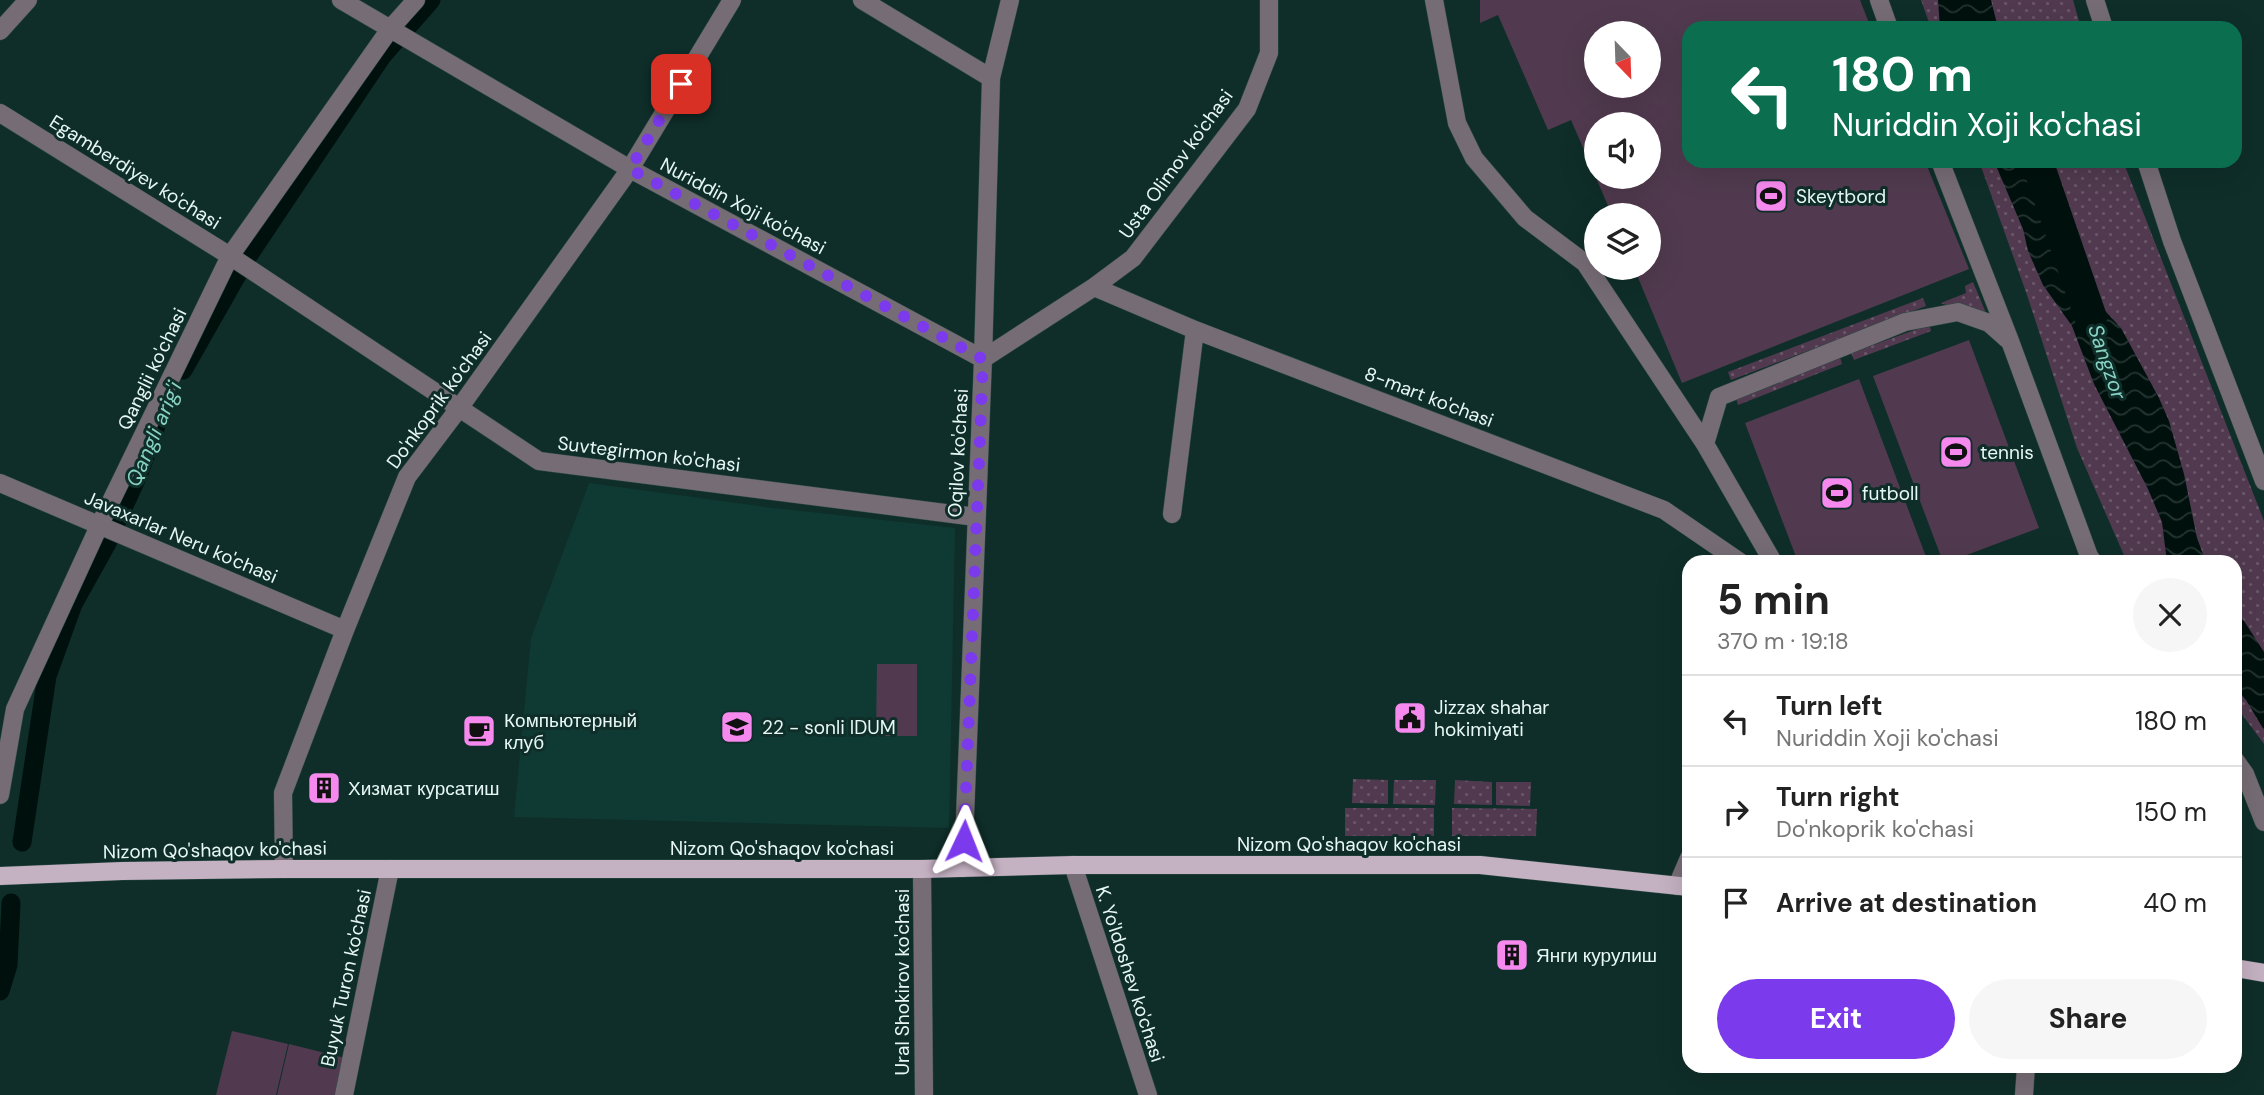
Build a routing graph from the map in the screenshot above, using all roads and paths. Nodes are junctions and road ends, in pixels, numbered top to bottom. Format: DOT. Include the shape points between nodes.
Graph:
graph roads {
  1 [pos="28,0"];
  2 [pos="341,0"];
  3 [pos="416,0"];
  4 [pos="732,0"];
  5 [pos="862,0"];
  6 [pos="1010,0"];
  7 [pos="1269,0"];
  8 [pos="1434,0"];
  9 [pos="1879,0"];
  10 [pos="2095,0"];
  11 [pos="1886,21"];
  12 [pos="2102,21"];
  13 [pos="0,31"];
  14 [pos="399,34"];
  15 [pos="991,78"];
  16 [pos="0,113"];
  17 [pos="1943,168"];
  18 [pos="2148,168"];
  19 [pos="630,169"];
  20 [pos="238,262"];
  21 [pos="1094,287"];
  22 [pos="1195,330"];
  23 [pos="2010,341"];
  24 [pos="983,359"];
  25 [pos="460,407"];
  26 [pos="1704,444"];
  27 [pos="2264,481"];
  28 [pos="0,483"];
  29 [pos="1172,514"];
  30 [pos="976,517"];
  31 [pos="108,529"];
  32 [pos="1730,555"];
  33 [pos="1769,555"];
  34 [pos="2089,555"];
  35 [pos="345,630"];
  36 [pos="2242,770"];
  37 [pos="0,795"];
  38 [pos="2264,822"];
  39 [pos="1073,865"];
  40 [pos="963,868"];
  41 [pos="284,869"];
  42 [pos="390,869"];
  43 [pos="922,869"];
  44 [pos="0,876"];
  45 [pos="1682,887"];
  46 [pos="2242,969"];
  47 [pos="2264,973"];
  48 [pos="2026,1073"];
  49 [pos="344,1095"];
  50 [pos="924,1095"];
  51 [pos="1147,1095"];
  52 [pos="2024,1095"];
  1 -- 13 [label="street"];
  2 -- 14 [label="street, Nuriddin Xoji ko'chasi"];
  3 -- 14 [label="street, Qanglii ko'chasi"];
  4 -- 19 [label="street, Do'nkoprik ko'chasi"];
  5 -- 15 [label="street"];
  6 -- 15 [label="street, Oqilov ko'chasi"];
  7 -- 21 [label="street, Usta Olimov ko'chasi" via="1269,53 1247,109 1133,258"];
  8 -- 26 [label="street" via="1457,123 1474,158 1525,218 1584,263"];
  9 -- 11 [label="street"];
  10 -- 12 [label="street"];
  14 -- 19 [label="street, Nuriddin Xoji ko'chasi"];
  14 -- 20 [label="street, Qanglii ko'chasi"];
  15 -- 24 [label="street, Oqilov ko'chasi"];
  16 -- 20 [label="street, Egamberdiyev ko'chasi"];
  17 -- 23 [label="street"];
  18 -- 27 [label="street"];
  19 -- 24 [label="street, Nuriddin Xoji ko'chasi"];
  19 -- 25 [label="street, Do'nkoprik ko'chasi"];
  20 -- 25 [label="street, Suvtegirmon ko'chasi"];
  20 -- 31 [label="street, Qanglii ko'chasi"];
  21 -- 22 [label="street, 8-mart ko'chasi"];
  21 -- 24 [label="street, Usta Olimov ko'chasi"];
  22 -- 29 [label="street"];
  22 -- 32 [label="street, 8-mart ko'chasi" via="1664,510"];
  23 -- 26 [label="street" via="1989,324 1958,312 1905,322 1719,397"];
  23 -- 34 [label="street"];
  24 -- 30 [label="street, Oqilov ko'chasi"];
  25 -- 30 [label="street, Suvtegirmon ko'chasi" via="539,461"];
  25 -- 35 [label="street, Do'nkoprik ko'chasi" via="407,477"];
  26 -- 33 [label="street"];
  28 -- 31 [label="street, Javaxarlar Neru ko'chasi"];
  30 -- 40 [label="street, Oqilov ko'chasi"];
  31 -- 35 [label="street, Javaxarlar Neru ko'chasi"];
  31 -- 37 [label="street, Qanglii ko'chasi" via="15,709"];
  35 -- 41 [label="street, Do'nkoprik ko'chasi" via="283,793"];
  36 -- 38 [label="street"];
  39 -- 40 [label="main road, Nizom Qo'shaqov ko'chasi"];
  39 -- 45 [label="main road, Nizom Qo'shaqov ko'chasi" via="1480,865"];
  39 -- 51 [label="street, K. Yo'ldoshev ko'chasi"];
  40 -- 43 [label="main road, Nizom Qo'shaqov ko'chasi"];
  41 -- 42 [label="main road, Nizom Qo'shaqov ko'chasi"];
  41 -- 44 [label="main road, Nizom Qo'shaqov ko'chasi"];
  42 -- 43 [label="main road, Nizom Qo'shaqov ko'chasi"];
  42 -- 49 [label="street, Buyuk Turon ko'chasi"];
  43 -- 50 [label="street, Ural Shokirov ko'chasi"];
  46 -- 47 [label="main road"];
  48 -- 52 [label="street"];
}
